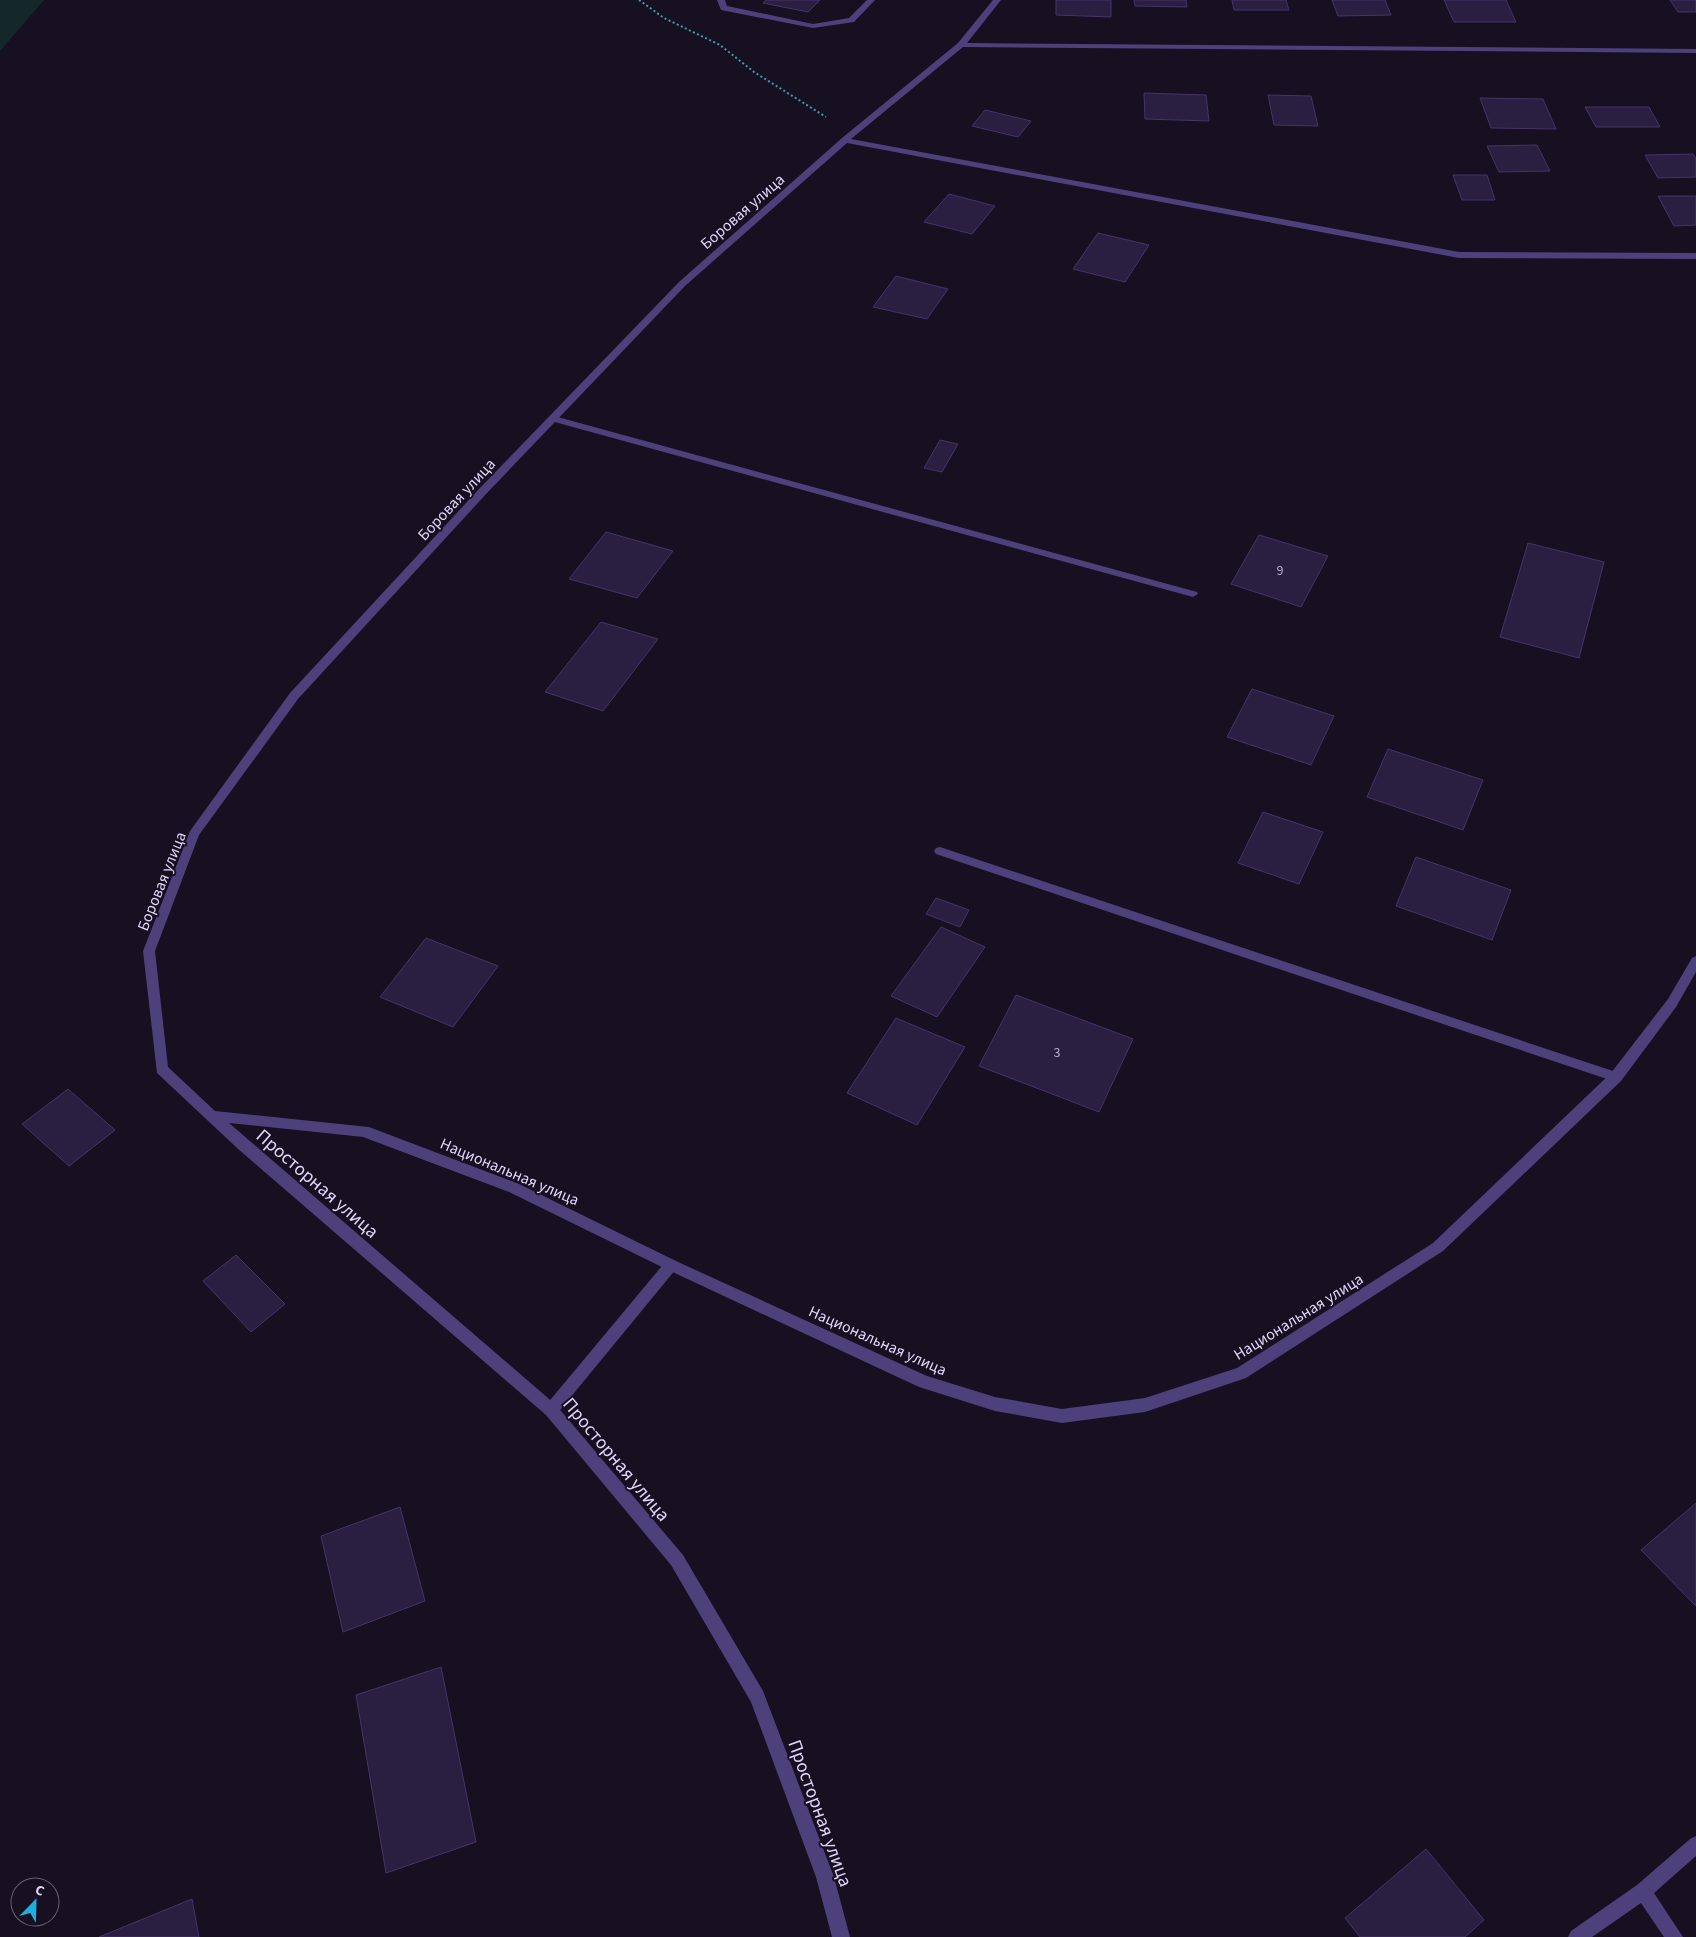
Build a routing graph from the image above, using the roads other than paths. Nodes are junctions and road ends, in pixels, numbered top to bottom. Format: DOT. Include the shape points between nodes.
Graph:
graph roads {
  1 [pos="721,0"];
  2 [pos="871,0"];
  3 [pos="997,0"];
  4 [pos="961,45"];
  5 [pos="1696,51"];
  6 [pos="845,140"];
  7 [pos="1696,256"];
  8 [pos="554,419"];
  9 [pos="1193,594"];
  10 [pos="940,851"];
  11 [pos="1696,961"];
  12 [pos="1616,1077"];
  13 [pos="212,1116"];
  14 [pos="671,1265"];
  15 [pos="550,1410"];
  16 [pos="1696,1845"];
  17 [pos="1642,1891"];
  18 [pos="841,1937"];
  19 [pos="1577,1937"];
  20 [pos="1674,1937"];
  1 -- 2 [label="street" via="724,8 813,26 851,20"];
  3 -- 4 [label="street, Боровая улица"];
  4 -- 5 [label="street"];
  4 -- 6 [label="street, Боровая улица"];
  6 -- 7 [label="street" via="1459,255"];
  6 -- 8 [label="street, Боровая улица" via="682,284"];
  8 -- 9 [label="street"];
  8 -- 13 [label="street, Боровая улица" via="294,696 194,834 149,951 162,1069"];
  10 -- 12 [label="street"];
  11 -- 12 [label="street, Национальная улица" via="1672,1002"];
  12 -- 14 [label="street, Национальная улица" via="1438,1247 1241,1374 1145,1405 1062,1416 996,1404 924,1382"];
  13 -- 14 [label="street, Национальная улица" via="364,1131 514,1188"];
  13 -- 15 [label="street, Просторная улица"];
  14 -- 15 [label="street"];
  15 -- 18 [label="street, Просторная улица" via="677,1560 757,1697 825,1877"];
  16 -- 17 [label="street"];
  17 -- 19 [label="street"];
  17 -- 20 [label="street"];
}
